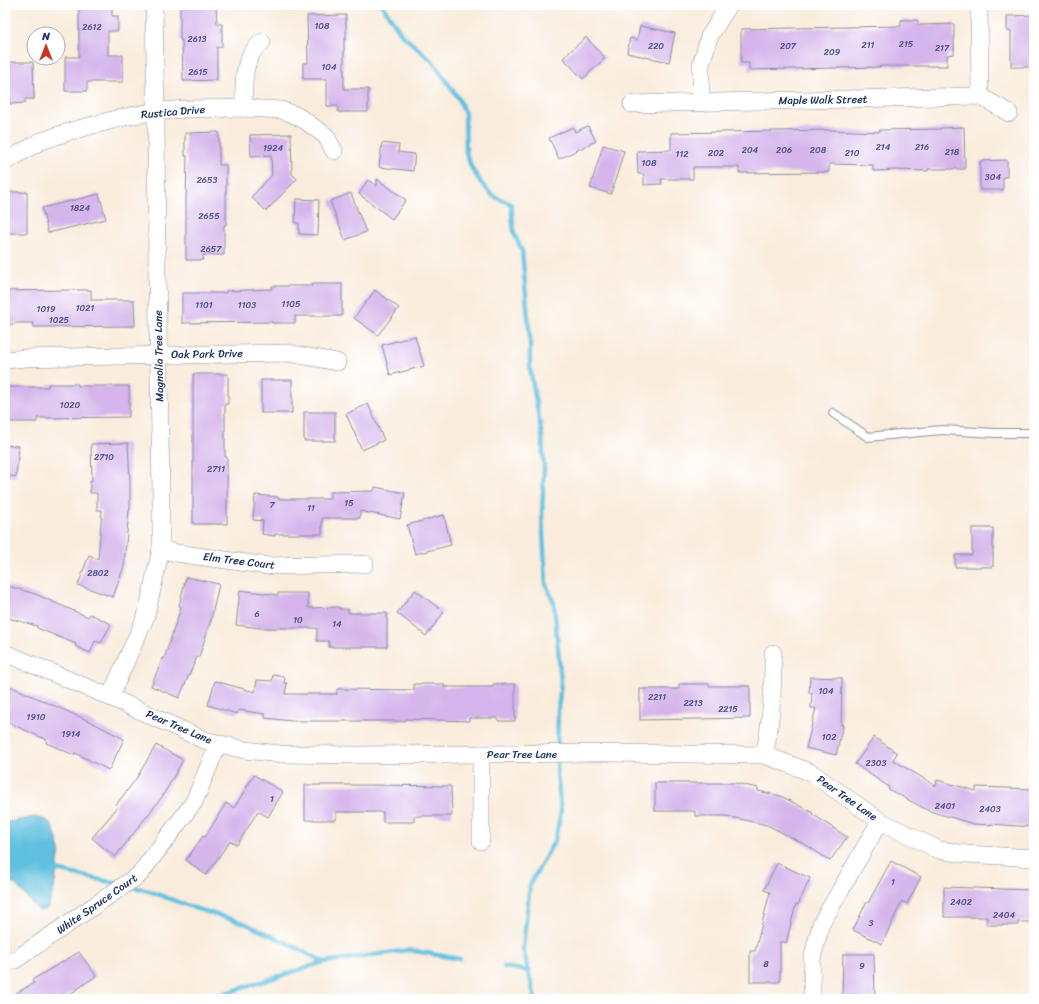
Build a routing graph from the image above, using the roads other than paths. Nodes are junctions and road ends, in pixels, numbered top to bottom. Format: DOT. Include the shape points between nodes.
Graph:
graph roads {
  1 [pos="154,5"];
  2 [pos="729,5"];
  3 [pos="979,5"];
  4 [pos="262,42"];
  5 [pos="980,96"];
  6 [pos="701,103"];
  7 [pos="632,104"];
  8 [pos="244,108"];
  9 [pos="156,112"];
  10 [pos="1009,113"];
  11 [pos="334,151"];
  12 [pos="5,162"];
  13 [pos="159,355"];
  14 [pos="5,360"];
  15 [pos="337,362"];
  16 [pos="833,413"];
  17 [pos="1034,434"];
  18 [pos="161,549"];
  19 [pos="365,564"];
  20 [pos="5,653"];
  21 [pos="773,653"];
  22 [pos="110,697"];
  23 [pos="218,744"];
  24 [pos="481,754"];
  25 [pos="764,755"];
  26 [pos="880,822"];
  27 [pos="481,840"];
  28 [pos="1034,858"];
  29 [pos="5,963"];
  30 [pos="812,999"];
  1 -- 9 [label="street, Magnolia Tree Lane"];
  2 -- 6 [label="street" via="708,38 702,65"];
  3 -- 5 [label="street"];
  4 -- 8 [label="street" via="252,53 244,75"];
  5 -- 6 [label="street, Maple Walk Street"];
  5 -- 10 [label="street"];
  6 -- 7 [label="street, Maple Walk Street"];
  8 -- 9 [label="street, Rustica Drive"];
  8 -- 11 [label="street, Rustica Drive" via="281,110 293,114 326,136"];
  9 -- 12 [label="street, Rustica Drive" via="71,131 39,142"];
  9 -- 13 [label="street, Magnolia Tree Lane"];
  13 -- 14 [label="street, Oak Park Drive"];
  13 -- 15 [label="street, Oak Park Drive" via="288,353"];
  13 -- 18 [label="street, Magnolia Tree Lane"];
  16 -- 17 [label="lane" via="868,437 942,430"];
  18 -- 19 [label="street, Elm Tree Court" via="268,566"];
  18 -- 22 [label="street, Magnolia Tree Lane" via="146,616"];
  20 -- 22 [label="street, Pear Tree Lane"];
  21 -- 25 [label="street" via="773,700"];
  22 -- 23 [label="street, Pear Tree Lane"];
  23 -- 24 [label="street, Pear Tree Lane" via="280,754"];
  23 -- 29 [label="street, White Spruce Court" via="194,802 139,875 15,960"];
  24 -- 25 [label="street, Pear Tree Lane"];
  24 -- 27 [label="street"];
  25 -- 26 [label="street, Pear Tree Lane" via="810,772"];
  26 -- 28 [label="street, Pear Tree Lane" via="939,850"];
  26 -- 30 [label="street" via="821,924 812,959"];
}
